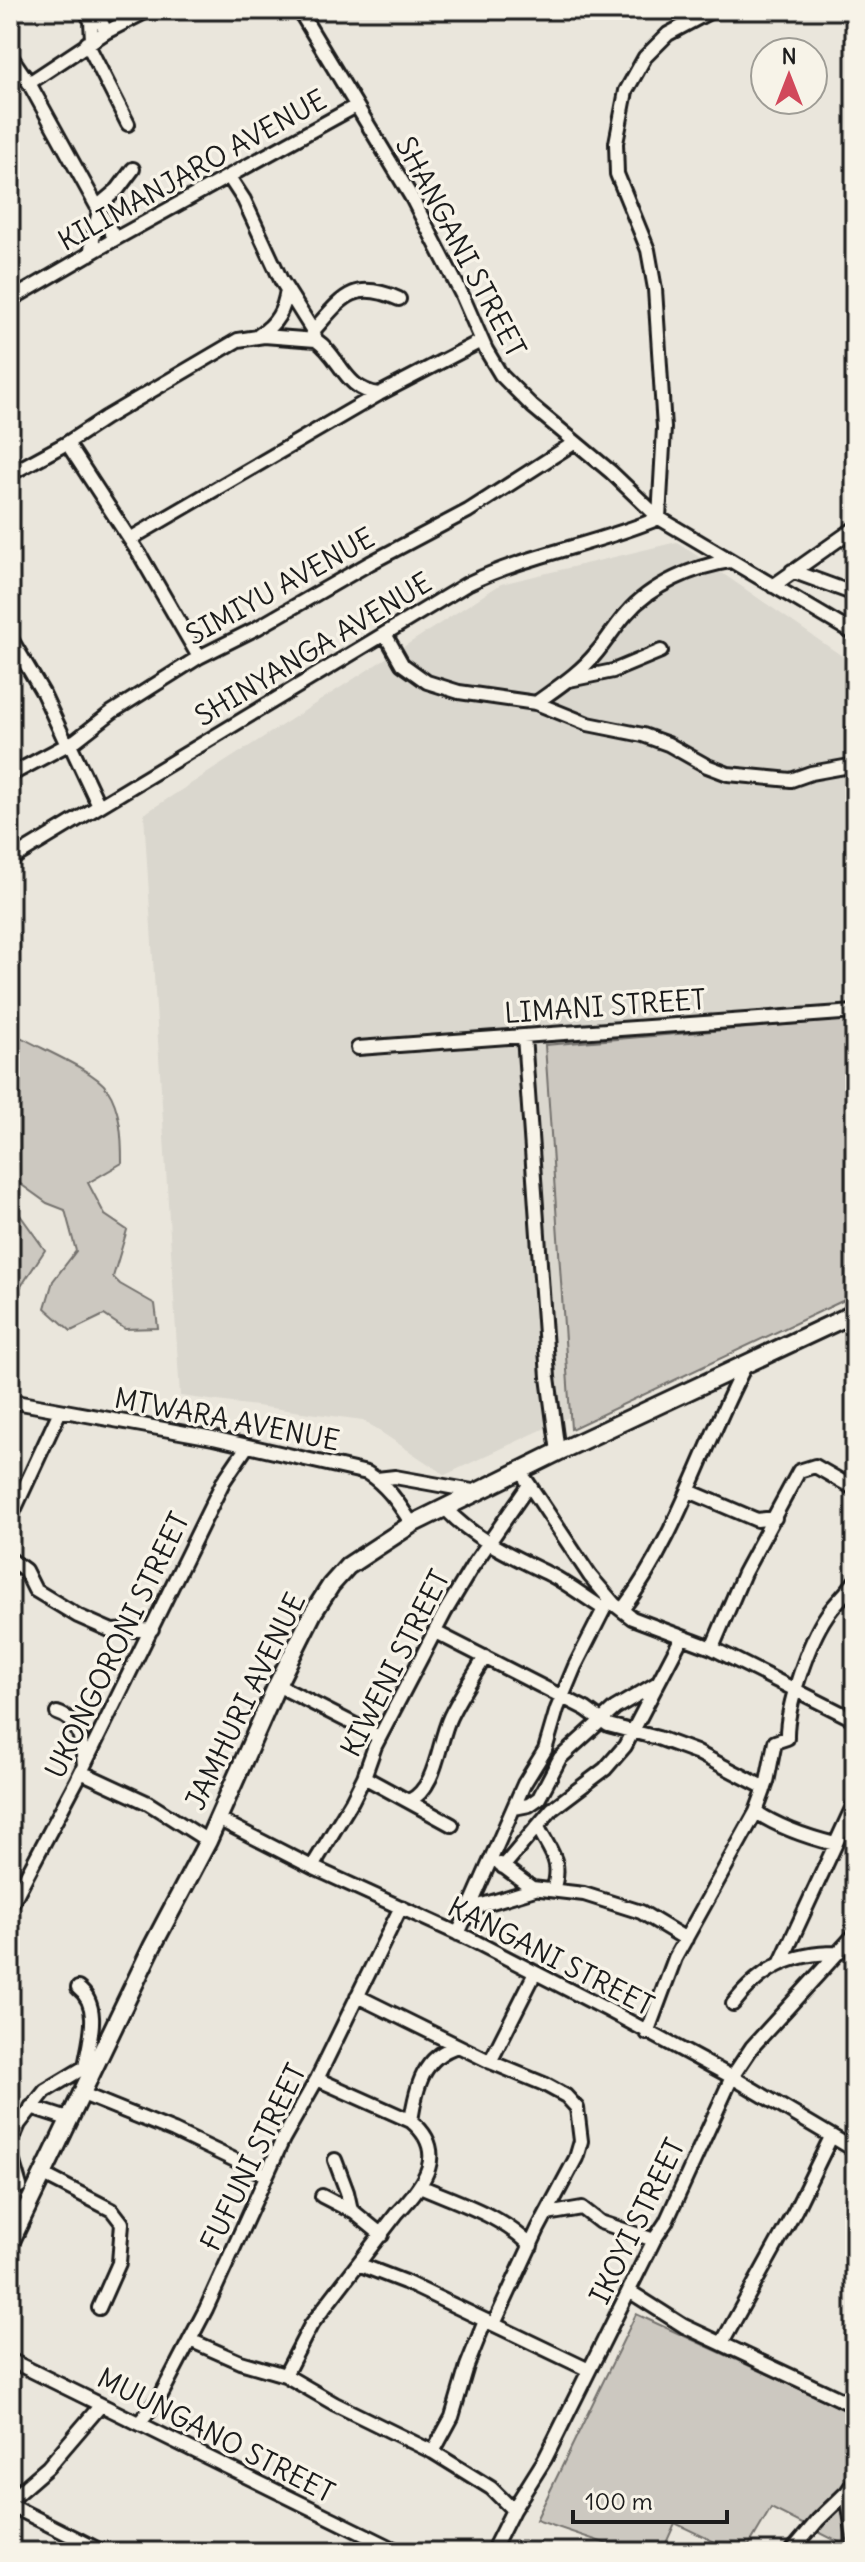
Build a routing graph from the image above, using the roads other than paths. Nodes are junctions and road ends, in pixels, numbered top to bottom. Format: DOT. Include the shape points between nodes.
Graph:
graph roads {
  1 [pos="85,10"];
  2 [pos="96,10"];
  3 [pos="149,10"];
  4 [pos="299,10"];
  5 [pos="713,10"];
  6 [pos="106,32"];
  7 [pos="89,42"];
  8 [pos="10,55"];
  9 [pos="29,83"];
  10 [pos="356,106"];
  11 [pos="128,124"];
  12 [pos="133,169"];
  13 [pos="229,177"];
  14 [pos="99,207"];
  15 [pos="115,239"];
  16 [pos="90,254"];
  17 [pos="287,290"];
  18 [pos="399,299"];
  19 [pos="10,300"];
  20 [pos="314,335"];
  21 [pos="256,337"];
  22 [pos="481,341"];
  23 [pos="379,394"];
  24 [pos="67,443"];
  25 [pos="574,443"];
  26 [pos="10,474"];
  27 [pos="659,518"];
  28 [pos="855,528"];
  29 [pos="130,539"];
  30 [pos="730,561"];
  31 [pos="792,571"];
  32 [pos="773,586"];
  33 [pos="855,594"];
  34 [pos="385,634"];
  35 [pos="855,634"];
  36 [pos="10,637"];
  37 [pos="661,651"];
  38 [pos="199,657"];
  39 [pos="567,681"];
  40 [pos="536,703"];
  41 [pos="68,744"];
  42 [pos="855,765"];
  43 [pos="10,775"];
  44 [pos="99,806"];
  45 [pos="10,860"];
  46 [pos="855,1012"];
  47 [pos="524,1036"];
  48 [pos="358,1048"];
  49 [pos="855,1313"];
  50 [pos="747,1363"];
  51 [pos="10,1401"];
  52 [pos="60,1411"];
  53 [pos="246,1448"];
  54 [pos="558,1452"];
  55 [pos="525,1478"];
  56 [pos="377,1479"];
  57 [pos="10,1486"];
  58 [pos="855,1489"];
  59 [pos="689,1491"];
  60 [pos="478,1492"];
  61 [pos="21,1496"];
  62 [pos="445,1508"];
  63 [pos="775,1518"];
  64 [pos="10,1519"];
  65 [pos="412,1524"];
  66 [pos="489,1542"];
  67 [pos="10,1559"];
  68 [pos="855,1581"];
  69 [pos="608,1605"];
  70 [pos="622,1610"];
  71 [pos="152,1629"];
  72 [pos="435,1632"];
  73 [pos="682,1637"];
  74 [pos="712,1648"];
  75 [pos="485,1657"];
  76 [pos="656,1684"];
  77 [pos="277,1685"];
  78 [pos="795,1692"];
  79 [pos="562,1697"];
  80 [pos="57,1713"];
  81 [pos="855,1720"];
  82 [pos="601,1721"];
  83 [pos="105,1725"];
  84 [pos="635,1731"];
  85 [pos="79,1733"];
  86 [pos="379,1737"];
  87 [pos="83,1769"];
  88 [pos="364,1777"];
  89 [pos="765,1788"];
  90 [pos="409,1801"];
  91 [pos="855,1802"];
  92 [pos="514,1808"];
  93 [pos="756,1812"];
  94 [pos="218,1819"];
  95 [pos="452,1825"];
  96 [pos="538,1827"];
  97 [pos="208,1841"];
  98 [pos="835,1844"];
  99 [pos="491,1856"];
  100 [pos="312,1867"];
  101 [pos="503,1867"];
  102 [pos="535,1889"];
  103 [pos="553,1890"];
  104 [pos="10,1907"];
  105 [pos="401,1907"];
  106 [pos="469,1909"];
  107 [pos="458,1934"];
  108 [pos="855,1934"];
  109 [pos="686,1939"];
  110 [pos="837,1953"];
  111 [pos="781,1962"];
  112 [pos="535,1973"];
  113 [pos="78,1988"];
  114 [pos="357,1996"];
  115 [pos="733,2004"];
  116 [pos="647,2033"];
  117 [pos="458,2046"];
  118 [pos="490,2062"];
  119 [pos="732,2077"];
  120 [pos="317,2079"];
  121 [pos="80,2093"];
  122 [pos="31,2107"];
  123 [pos="68,2119"];
  124 [pos="411,2121"];
  125 [pos="831,2137"];
  126 [pos="10,2145"];
  127 [pos="855,2150"];
  128 [pos="10,2152"];
  129 [pos="335,2160"];
  130 [pos="42,2174"];
  131 [pos="266,2175"];
  132 [pos="20,2186"];
  133 [pos="420,2186"];
  134 [pos="322,2196"];
  135 [pos="351,2210"];
  136 [pos="547,2214"];
  137 [pos="538,2229"];
  138 [pos="516,2230"];
  139 [pos="382,2235"];
  140 [pos="654,2240"];
  141 [pos="10,2243"];
  142 [pos="531,2246"];
  143 [pos="358,2264"];
  144 [pos="629,2291"];
  145 [pos="99,2308"];
  146 [pos="490,2322"];
  147 [pos="190,2340"];
  148 [pos="722,2343"];
  149 [pos="10,2360"];
  150 [pos="589,2370"];
  151 [pos="285,2375"];
  152 [pos="101,2405"];
  153 [pos="855,2406"];
  154 [pos="139,2423"];
  155 [pos="433,2452"];
  156 [pos="855,2480"];
  157 [pos="847,2492"];
  158 [pos="10,2505"];
  159 [pos="513,2510"];
  160 [pos="103,2552"];
  161 [pos="400,2552"];
  162 [pos="492,2552"];
  163 [pos="791,2552"];
  164 [pos="853,2552"];
  1 -- 7 [label="street" via="91,21"];
  2 -- 6 [label="street"];
  3 -- 6 [label="street"];
  4 -- 10 [label="street, SHANGANI STREET"];
  5 -- 27 [label="street" via="668,34 645,57 626,91 616,143 617,174 648,250 655,289 664,428"];
  6 -- 7 [label="street"];
  7 -- 9 [label="street"];
  7 -- 11 [label="street"];
  8 -- 9 [label="street"];
  9 -- 14 [label="street"];
  10 -- 13 [label="street, KILIMANJARO AVENUE"];
  10 -- 22 [label="street, SHANGANI STREET" via="412,198"];
  12 -- 14 [label="street"];
  13 -- 15 [label="street, KILIMANJARO AVENUE"];
  13 -- 17 [label="street"];
  14 -- 15 [label="street"];
  14 -- 16 [label="street"];
  15 -- 16 [label="street, KILIMANJARO AVENUE"];
  16 -- 19 [label="street, KILIMANJARO AVENUE"];
  17 -- 20 [label="street"];
  17 -- 21 [label="street" via="276,322"];
  18 -- 20 [label="street" via="368,289 353,292"];
  20 -- 21 [label="street"];
  20 -- 23 [label="street" via="356,386"];
  21 -- 24 [label="street" via="238,340 203,359"];
  22 -- 23 [label="street"];
  22 -- 25 [label="street, SHANGANI STREET" via="510,385"];
  23 -- 29 [label="street"];
  24 -- 26 [label="street"];
  24 -- 29 [label="street"];
  25 -- 27 [label="street, SHANGANI STREET"];
  25 -- 38 [label="street, SIMIYU AVENUE" via="468,511"];
  27 -- 30 [label="street, SHANGANI STREET"];
  27 -- 34 [label="street, SHINYANGA AVENUE" via="504,567"];
  28 -- 31 [label="street"];
  29 -- 38 [label="street"];
  30 -- 32 [label="street, SHANGANI STREET"];
  30 -- 39 [label="street" via="670,582 641,599"];
  31 -- 32 [label="street"];
  31 -- 33 [label="street"];
  32 -- 35 [label="street, SHANGANI STREET"];
  34 -- 40 [label="street" via="402,664 427,682"];
  34 -- 44 [label="street, SHINYANGA AVENUE"];
  36 -- 41 [label="street"];
  37 -- 39 [label="street" via="599,676"];
  38 -- 41 [label="street, SIMIYU AVENUE"];
  39 -- 40 [label="street"];
  40 -- 42 [label="street" via="588,724 657,740 707,766 743,777 791,780"];
  41 -- 43 [label="street, SIMIYU AVENUE"];
  41 -- 44 [label="street"];
  44 -- 45 [label="street, SHINYANGA AVENUE"];
  46 -- 47 [label="street, LIMANI STREET"];
  47 -- 48 [label="street, LIMANI STREET"];
  47 -- 54 [label="street"];
  49 -- 50 [label="street, JAMHURI AVENUE"];
  50 -- 54 [label="street, JAMHURI AVENUE"];
  50 -- 59 [label="street"];
  51 -- 52 [label="street, MTWARA AVENUE"];
  52 -- 53 [label="street, MTWARA AVENUE"];
  52 -- 61 [label="street"];
  53 -- 56 [label="street, MTWARA AVENUE" via="332,1464"];
  53 -- 71 [label="street, UKONGORONI STREET" via="223,1482"];
  54 -- 55 [label="street, JAMHURI AVENUE"];
  55 -- 60 [label="street, JAMHURI AVENUE"];
  55 -- 66 [label="street, KIWENI STREET"];
  55 -- 69 [label="street"];
  56 -- 60 [label="street, MTWARA AVENUE" via="395,1477"];
  56 -- 65 [label="street"];
  57 -- 61 [label="street"];
  58 -- 63 [label="street" via="811,1466 794,1478"];
  59 -- 63 [label="street" via="757,1520"];
  59 -- 70 [label="street" via="654,1562"];
  60 -- 62 [label="street, JAMHURI AVENUE"];
  61 -- 64 [label="street"];
  62 -- 65 [label="street, JAMHURI AVENUE"];
  62 -- 66 [label="street"];
  63 -- 74 [label="street"];
  65 -- 77 [label="street, JAMHURI AVENUE" via="348,1566 331,1585"];
  66 -- 69 [label="street"];
  66 -- 72 [label="street, KIWENI STREET"];
  67 -- 71 [label="street" via="25,1570 35,1590 78,1616 112,1631"];
  68 -- 78 [label="street" via="821,1624"];
  69 -- 70 [label="street"];
  69 -- 79 [label="street"];
  70 -- 73 [label="street"];
  71 -- 83 [label="street, UKONGORONI STREET"];
  72 -- 75 [label="street"];
  72 -- 86 [label="street, KIWENI STREET"];
  73 -- 74 [label="street"];
  73 -- 76 [label="street"];
  74 -- 78 [label="street"];
  75 -- 79 [label="street"];
  75 -- 90 [label="street" via="450,1715 426,1785"];
  76 -- 82 [label="street"];
  76 -- 84 [label="street"];
  77 -- 86 [label="street"];
  77 -- 94 [label="street, JAMHURI AVENUE"];
  78 -- 81 [label="street"];
  78 -- 89 [label="street" via="787,1738 775,1742"];
  79 -- 82 [label="street"];
  79 -- 92 [label="street" via="545,1750"];
  80 -- 85 [label="street" via="72,1720"];
  82 -- 84 [label="street"];
  82 -- 92 [label="street" via="557,1763 539,1798"];
  83 -- 85 [label="street"];
  83 -- 87 [label="street, UKONGORONI STREET"];
  84 -- 89 [label="street" via="696,1752"];
  84 -- 96 [label="street" via="605,1769 552,1809"];
  85 -- 87 [label="street"];
  86 -- 88 [label="street, KIWENI STREET"];
  87 -- 97 [label="street"];
  87 -- 104 [label="street, UKONGORONI STREET"];
  88 -- 90 [label="street"];
  88 -- 100 [label="street, KIWENI STREET"];
  89 -- 93 [label="street"];
  90 -- 95 [label="street"];
  91 -- 98 [label="street"];
  92 -- 99 [label="street"];
  93 -- 98 [label="street" via="809,1838"];
  93 -- 109 [label="street"];
  94 -- 97 [label="street, JAMHURI AVENUE"];
  94 -- 100 [label="street, KANGANI STREET"];
  96 -- 101 [label="street"];
  96 -- 103 [label="street" via="557,1863"];
  97 -- 121 [label="street, JAMHURI AVENUE"];
  98 -- 111 [label="street"];
  99 -- 101 [label="street"];
  99 -- 106 [label="street"];
  100 -- 105 [label="street, KANGANI STREET"];
  101 -- 102 [label="street"];
  102 -- 103 [label="street"];
  102 -- 106 [label="street"];
  103 -- 109 [label="street" via="641,1912"];
  105 -- 107 [label="street, KANGANI STREET"];
  105 -- 114 [label="street, FUFUNI STREET"];
  106 -- 107 [label="street"];
  107 -- 112 [label="street, KANGANI STREET"];
  108 -- 110 [label="street, IKOYI STREET"];
  109 -- 116 [label="street"];
  110 -- 111 [label="street"];
  110 -- 119 [label="street, IKOYI STREET" via="752,2047"];
  111 -- 115 [label="street"];
  112 -- 116 [label="street, KANGANI STREET"];
  112 -- 118 [label="street"];
  113 -- 122 [label="street" via="88,1997 92,2020 85,2067 45,2091"];
  114 -- 117 [label="street"];
  114 -- 120 [label="street, FUFUNI STREET"];
  116 -- 119 [label="street, KANGANI STREET"];
  117 -- 118 [label="street"];
  117 -- 124 [label="street" via="433,2059 416,2094"];
  118 -- 136 [label="street" via="557,2090 577,2108 579,2150"];
  119 -- 125 [label="street, KANGANI STREET"];
  119 -- 140 [label="street, IKOYI STREET"];
  120 -- 124 [label="street"];
  120 -- 131 [label="street, FUFUNI STREET"];
  121 -- 123 [label="street, JAMHURI AVENUE"];
  121 -- 131 [label="street"];
  122 -- 123 [label="street"];
  122 -- 126 [label="street"];
  123 -- 130 [label="street, JAMHURI AVENUE"];
  124 -- 133 [label="street" via="429,2147 427,2176"];
  125 -- 127 [label="street, KANGANI STREET"];
  125 -- 148 [label="street"];
  128 -- 132 [label="street"];
  129 -- 135 [label="street"];
  130 -- 141 [label="street, JAMHURI AVENUE"];
  130 -- 145 [label="street" via="112,2210 122,2223 119,2263"];
  131 -- 147 [label="street, FUFUNI STREET"];
  133 -- 138 [label="street"];
  133 -- 139 [label="street"];
  134 -- 135 [label="street"];
  135 -- 139 [label="street"];
  136 -- 137 [label="street"];
  136 -- 140 [label="street" via="582,2208 600,2222"];
  137 -- 138 [label="street"];
  137 -- 142 [label="street"];
  138 -- 142 [label="street"];
  139 -- 143 [label="street"];
  140 -- 144 [label="street, IKOYI STREET"];
  142 -- 146 [label="street"];
  143 -- 146 [label="street"];
  143 -- 151 [label="street" via="311,2325"];
  144 -- 148 [label="street"];
  144 -- 150 [label="street, IKOYI STREET"];
  146 -- 150 [label="street"];
  146 -- 155 [label="street"];
  147 -- 151 [label="street"];
  147 -- 154 [label="street, FUFUNI STREET" via="160,2397"];
  148 -- 153 [label="street"];
  149 -- 152 [label="street, MUUNGANO STREET"];
  150 -- 159 [label="street, IKOYI STREET"];
  151 -- 155 [label="street"];
  152 -- 154 [label="street, MUUNGANO STREET"];
  152 -- 158 [label="street"];
  154 -- 161 [label="street, MUUNGANO STREET"];
  155 -- 159 [label="street" via="491,2488"];
  156 -- 157 [label="street"];
  157 -- 163 [label="street"];
  157 -- 164 [label="street"];
  158 -- 160 [label="street"];
  159 -- 162 [label="street, IKOYI STREET"];
}
